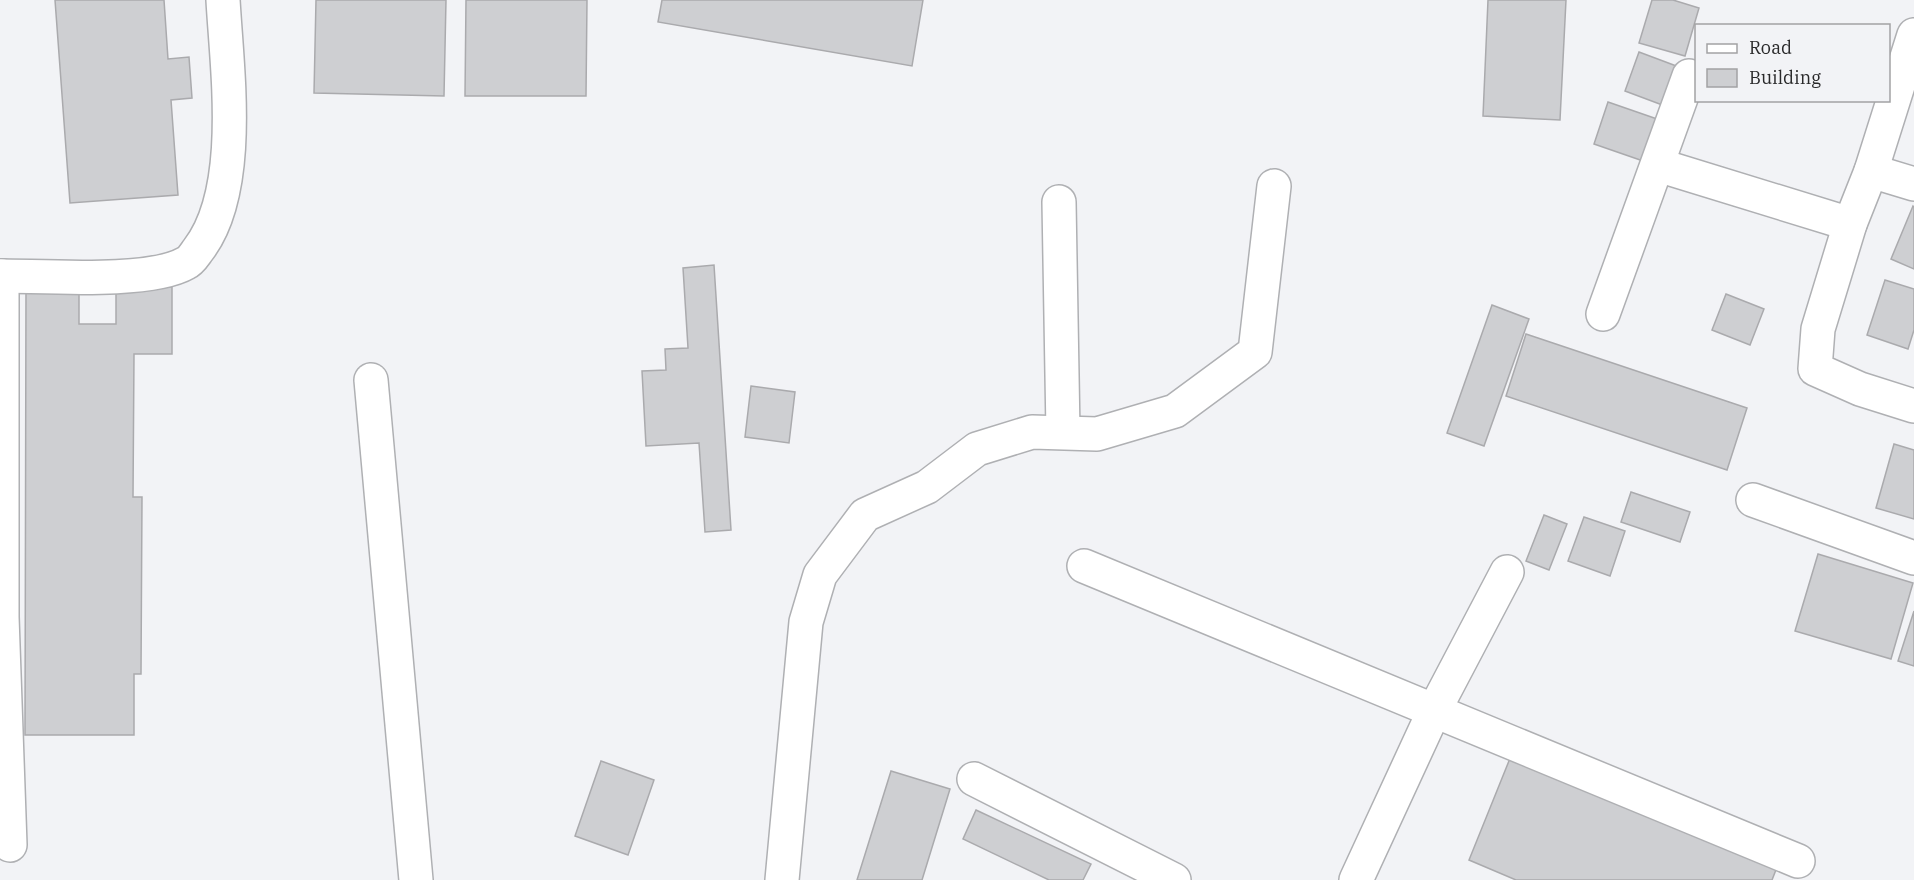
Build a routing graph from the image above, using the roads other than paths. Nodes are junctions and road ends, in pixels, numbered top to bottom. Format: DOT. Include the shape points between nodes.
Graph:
graph roads {
  1 [pos="223,0"];
  2 [pos="1914,35"];
  3 [pos="1689,75"];
  4 [pos="1658,165"];
  5 [pos="1871,171"];
  6 [pos="1914,184"];
  7 [pos="1274,186"];
  8 [pos="1059,202"];
  9 [pos="1850,224"];
  10 [pos="1,276"];
  11 [pos="1603,314"];
  12 [pos="371,380"];
  13 [pos="1914,406"];
  14 [pos="1063,432"];
  15 [pos="1753,500"];
  16 [pos="1914,558"];
  17 [pos="1084,566"];
  18 [pos="1507,572"];
  19 [pos="1435,709"];
  20 [pos="974,779"];
  21 [pos="10,845"];
  22 [pos="1798,861"];
  23 [pos="416,880"];
  24 [pos="782,880"];
  25 [pos="1174,880"];
  26 [pos="1356,880"];
  1 -- 10 [label="street" via="230,126 226,161 211,233 188,263 164,271 115,276"];
  2 -- 5 [label="street"];
  3 -- 4 [label="street"];
  4 -- 9 [label="street"];
  4 -- 11 [label="street"];
  5 -- 6 [label="street"];
  5 -- 9 [label="street"];
  7 -- 14 [label="street" via="1255,352 1175,411 1097,434"];
  8 -- 14 [label="street"];
  9 -- 13 [label="street" via="1818,329 1815,369"];
  10 -- 21 [label="street" via="2,617"];
  12 -- 23 [label="street"];
  14 -- 24 [label="street" via="1032,432 977,449 927,487 865,515 820,575 806,622"];
  15 -- 16 [label="street"];
  17 -- 19 [label="street"];
  18 -- 19 [label="street"];
  19 -- 22 [label="street"];
  19 -- 26 [label="street"];
  20 -- 25 [label="street"];
}
